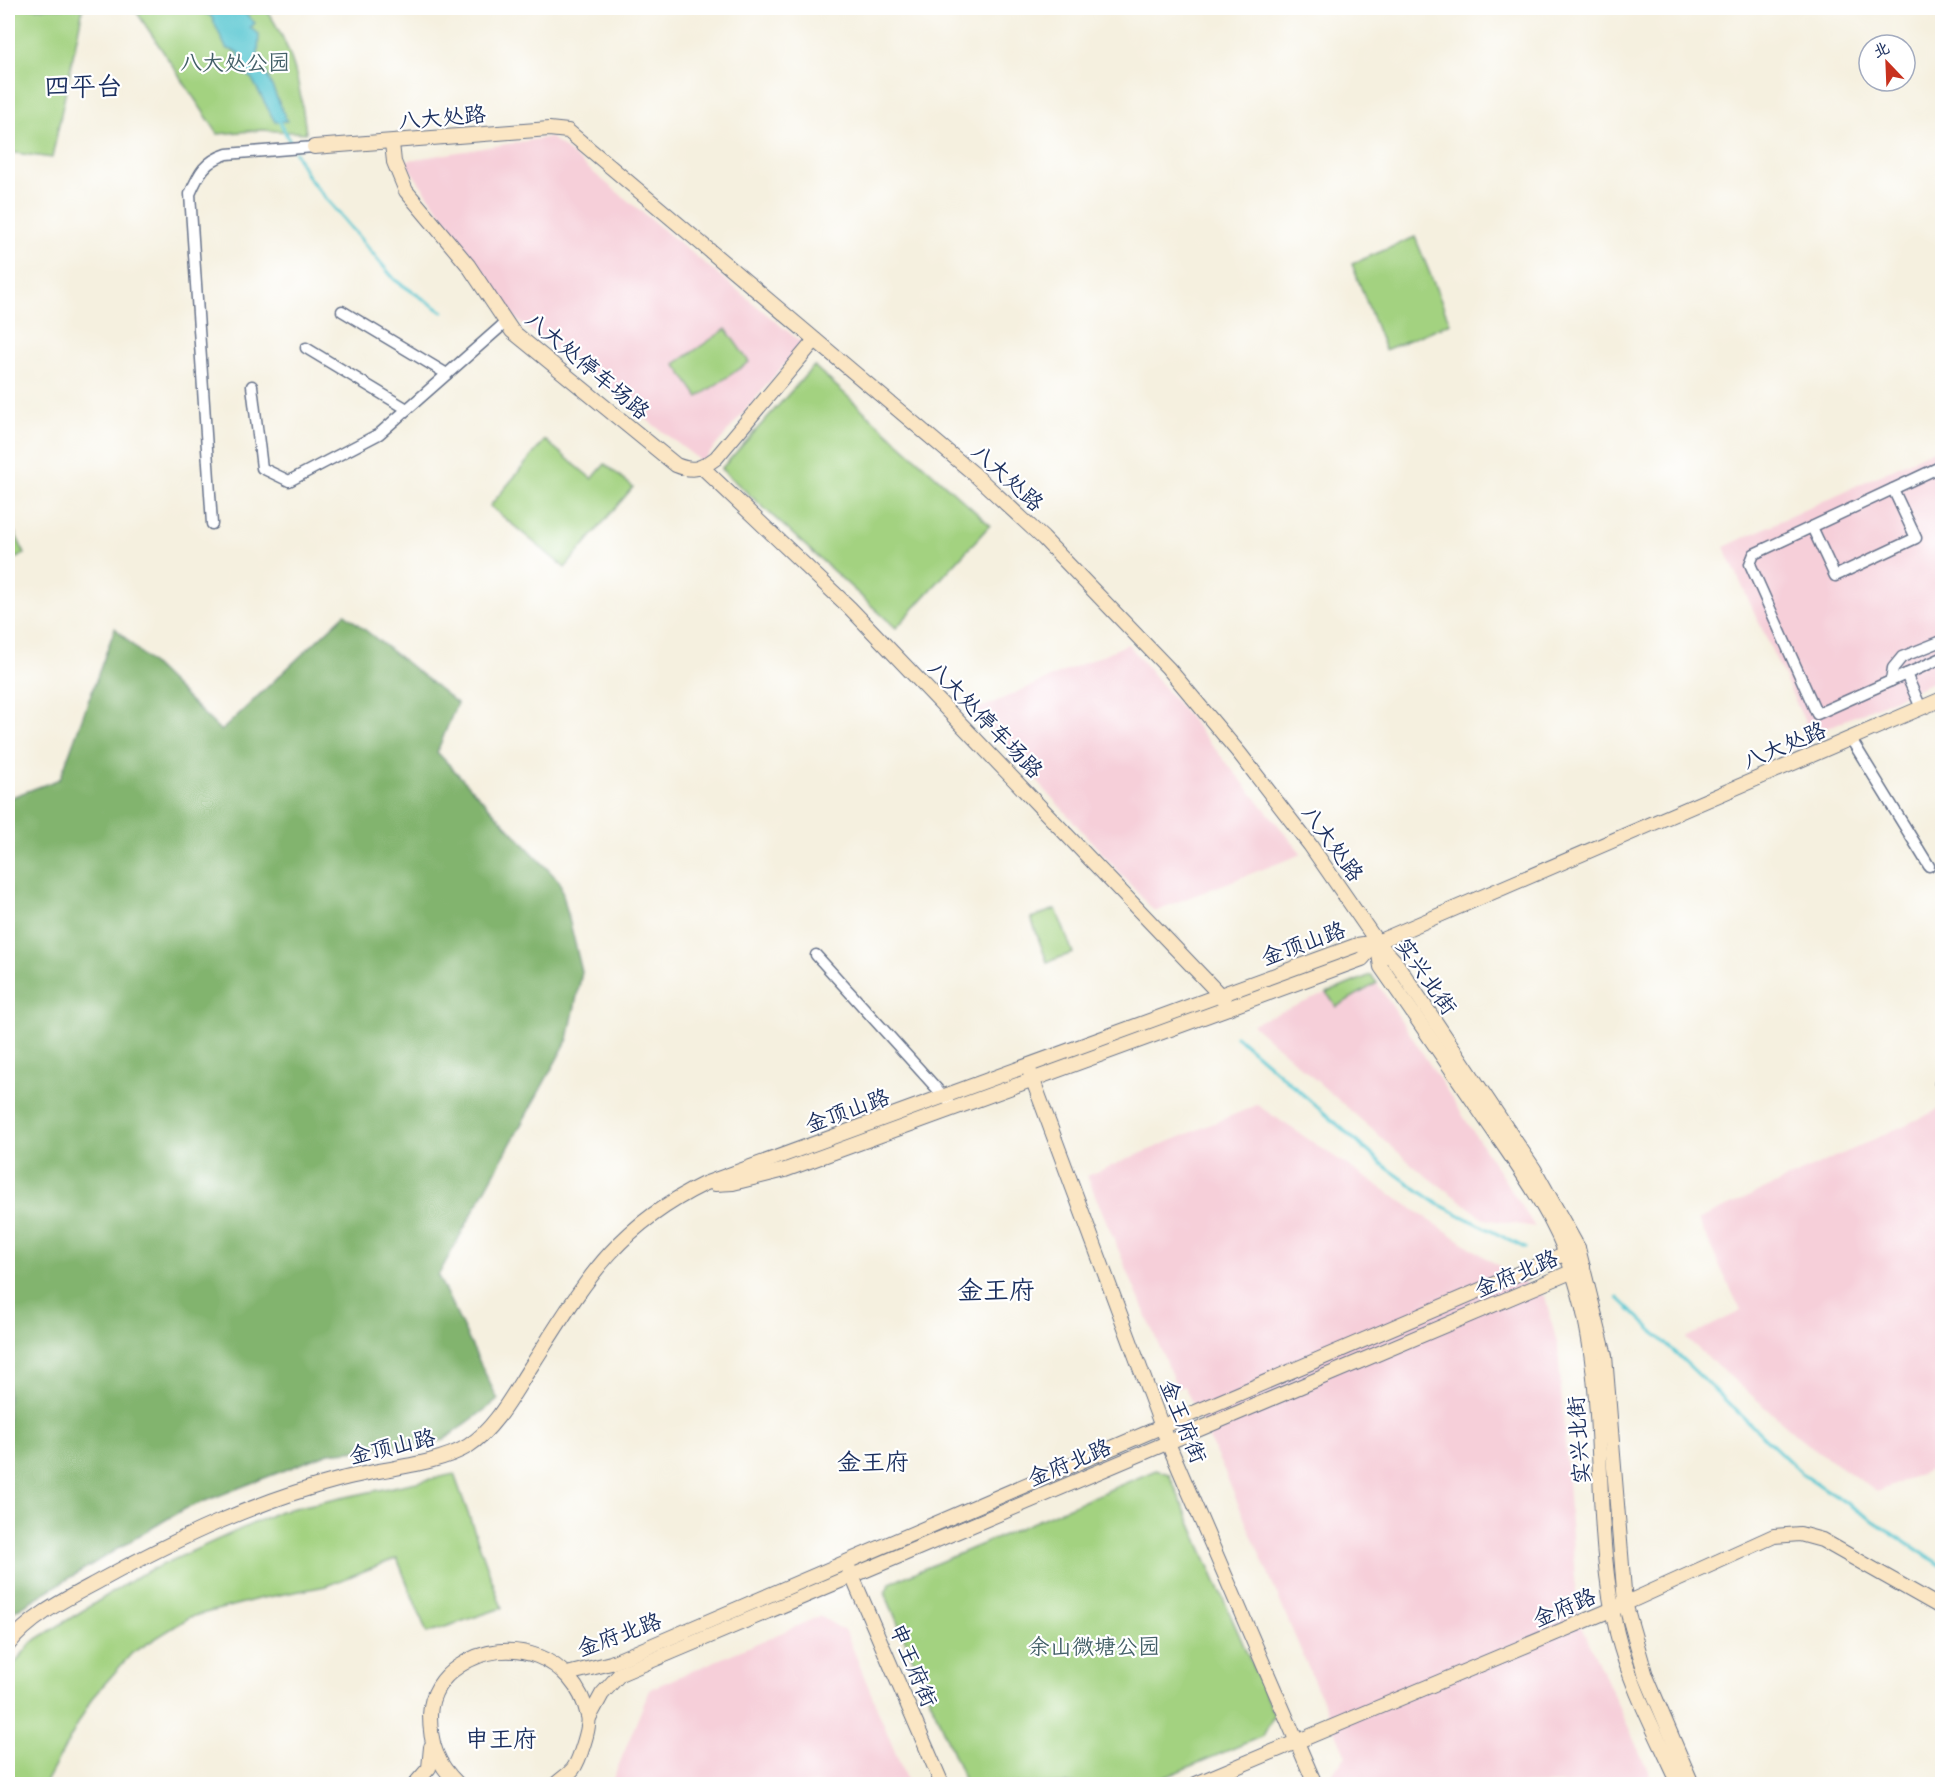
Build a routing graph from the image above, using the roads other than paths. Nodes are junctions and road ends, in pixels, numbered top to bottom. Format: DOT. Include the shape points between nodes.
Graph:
graph roads {
  1 [pos="392,143"];
  2 [pos="314,147"];
  3 [pos="342,311"];
  4 [pos="506,323"];
  5 [pos="815,340"];
  6 [pos="306,348"];
  7 [pos="447,374"];
  8 [pos="252,386"];
  9 [pos="407,409"];
  10 [pos="1942,466"];
  11 [pos="703,468"];
  12 [pos="1893,489"];
  13 [pos="212,524"];
  14 [pos="1812,527"];
  15 [pos="1942,640"];
  16 [pos="1942,658"];
  17 [pos="1906,674"];
  18 [pos="1891,681"];
  19 [pos="1942,699"];
  20 [pos="1921,708"];
  21 [pos="1851,739"];
  22 [pos="1929,866"];
  23 [pos="1377,942"];
  24 [pos="816,955"];
  25 [pos="1220,995"];
  26 [pos="1228,1008"];
  27 [pos="1030,1074"];
  28 [pos="949,1103"];
  29 [pos="1572,1250"];
  30 [pos="1578,1269"];
  31 [pos="1162,1427"];
  32 [pos="1168,1443"];
  33 [pos="849,1569"];
  34 [pos="1619,1606"];
  35 [pos="1942,1608"];
  36 [pos="20,1629"];
  37 [pos="8,1638"];
  38 [pos="8,1645"];
  39 [pos="567,1674"];
  40 [pos="589,1718"];
  41 [pos="1296,1742"];
  42 [pos="431,1745"];
  43 [pos="574,1768"];
  44 [pos="415,1785"];
  45 [pos="458,1785"];
  46 [pos="556,1785"];
  47 [pos="571,1785"];
  48 [pos="942,1785"];
  49 [pos="1196,1785"];
  50 [pos="1315,1785"];
  51 [pos="1678,1785"];
  52 [pos="1692,1785"];
  1 -- 2 [label="street, 八大处路"];
  1 -- 4 [label="street, 八大处停车场路" via="398,175 417,208 468,265"];
  1 -- 5 [label="street, 八大处路" via="549,129 572,134"];
  2 -- 13 [label="street" via="214,158 201,170 190,194"];
  3 -- 7 [label="street"];
  4 -- 7 [label="street"];
  4 -- 11 [label="street, 八大处停车场路" via="676,465 690,471"];
  5 -- 11 [label="street" via="716,458"];
  5 -- 23 [label="street, 八大处路" via="982,481 1043,538 1168,668 1310,845"];
  6 -- 9 [label="street"];
  7 -- 9 [label="street"];
  8 -- 9 [label="street" via="262,468 289,481 379,434"];
  10 -- 12 [label="street"];
  11 -- 25 [label="street, 八大处停车场路" via="850,608"];
  12 -- 14 [label="street"];
  12 -- 14 [label="street" via="1916,538 1835,576"];
  14 -- 18 [label="street" via="1754,554 1750,564 1817,714"];
  15 -- 18 [label="street" via="1902,657 1893,668"];
  16 -- 17 [label="street"];
  17 -- 18 [label="street"];
  17 -- 20 [label="street"];
  19 -- 20 [label="street, 八大处路"];
  20 -- 21 [label="street, 八大处路"];
  21 -- 22 [label="street"];
  21 -- 23 [label="street, 八大处路"];
  23 -- 25 [label="street, 金顶山路" via="1357,945"];
  23 -- 26 [label="street, 金顶山路" via="1362,959"];
  23 -- 29 [label="street, 实兴北街" via="1382,967"];
  24 -- 28 [label="street"];
  25 -- 26 [label="street, 八大处停车场路"];
  25 -- 27 [label="street, 金顶山路"];
  26 -- 27 [label="street, 金顶山路"];
  27 -- 28 [label="street, 金顶山路"];
  27 -- 31 [label="street, 金王府街"];
  28 -- 36 [label="street, 金顶山路" via="704,1184 652,1213 612,1249 508,1402 468,1446 440,1457 306,1488 243,1510 144,1557"];
  29 -- 30 [label="street, 实兴北街"];
  29 -- 31 [label="street, 金府北路"];
  30 -- 32 [label="street, 金府北路"];
  30 -- 34 [label="street, 实兴北街" via="1593,1358 1606,1544"];
  31 -- 32 [label="street, 金王府街"];
  31 -- 33 [label="street, 金府北路"];
  32 -- 33 [label="street, 金府北路"];
  32 -- 41 [label="street, 金王府街"];
  33 -- 39 [label="street, 金府北路" via="611,1663"];
  33 -- 40 [label="street, 金府北路" via="620,1674 602,1694"];
  33 -- 48 [label="street, 申王府街"];
  34 -- 35 [label="street, 金府路" via="1774,1536 1800,1533 1822,1540"];
  34 -- 41 [label="street, 金府路"];
  34 -- 51 [label="street, 实兴北街" via="1626,1664"];
  34 -- 52 [label="street, 实兴北街"];
  36 -- 37 [label="street"];
  36 -- 38 [label="street, 金顶山路"];
  39 -- 40 [label="street"];
  39 -- 42 [label="street" via="524,1650 490,1651 470,1658 435,1690 430,1707"];
  40 -- 43 [label="street, 金府北路"];
  41 -- 49 [label="street, 金府路"];
  41 -- 50 [label="street, 金王府街"];
  42 -- 44 [label="street" via="429,1768"];
  42 -- 45 [label="street" via="444,1771"];
  43 -- 46 [label="street"];
  43 -- 47 [label="street, 金府北路"];
}
